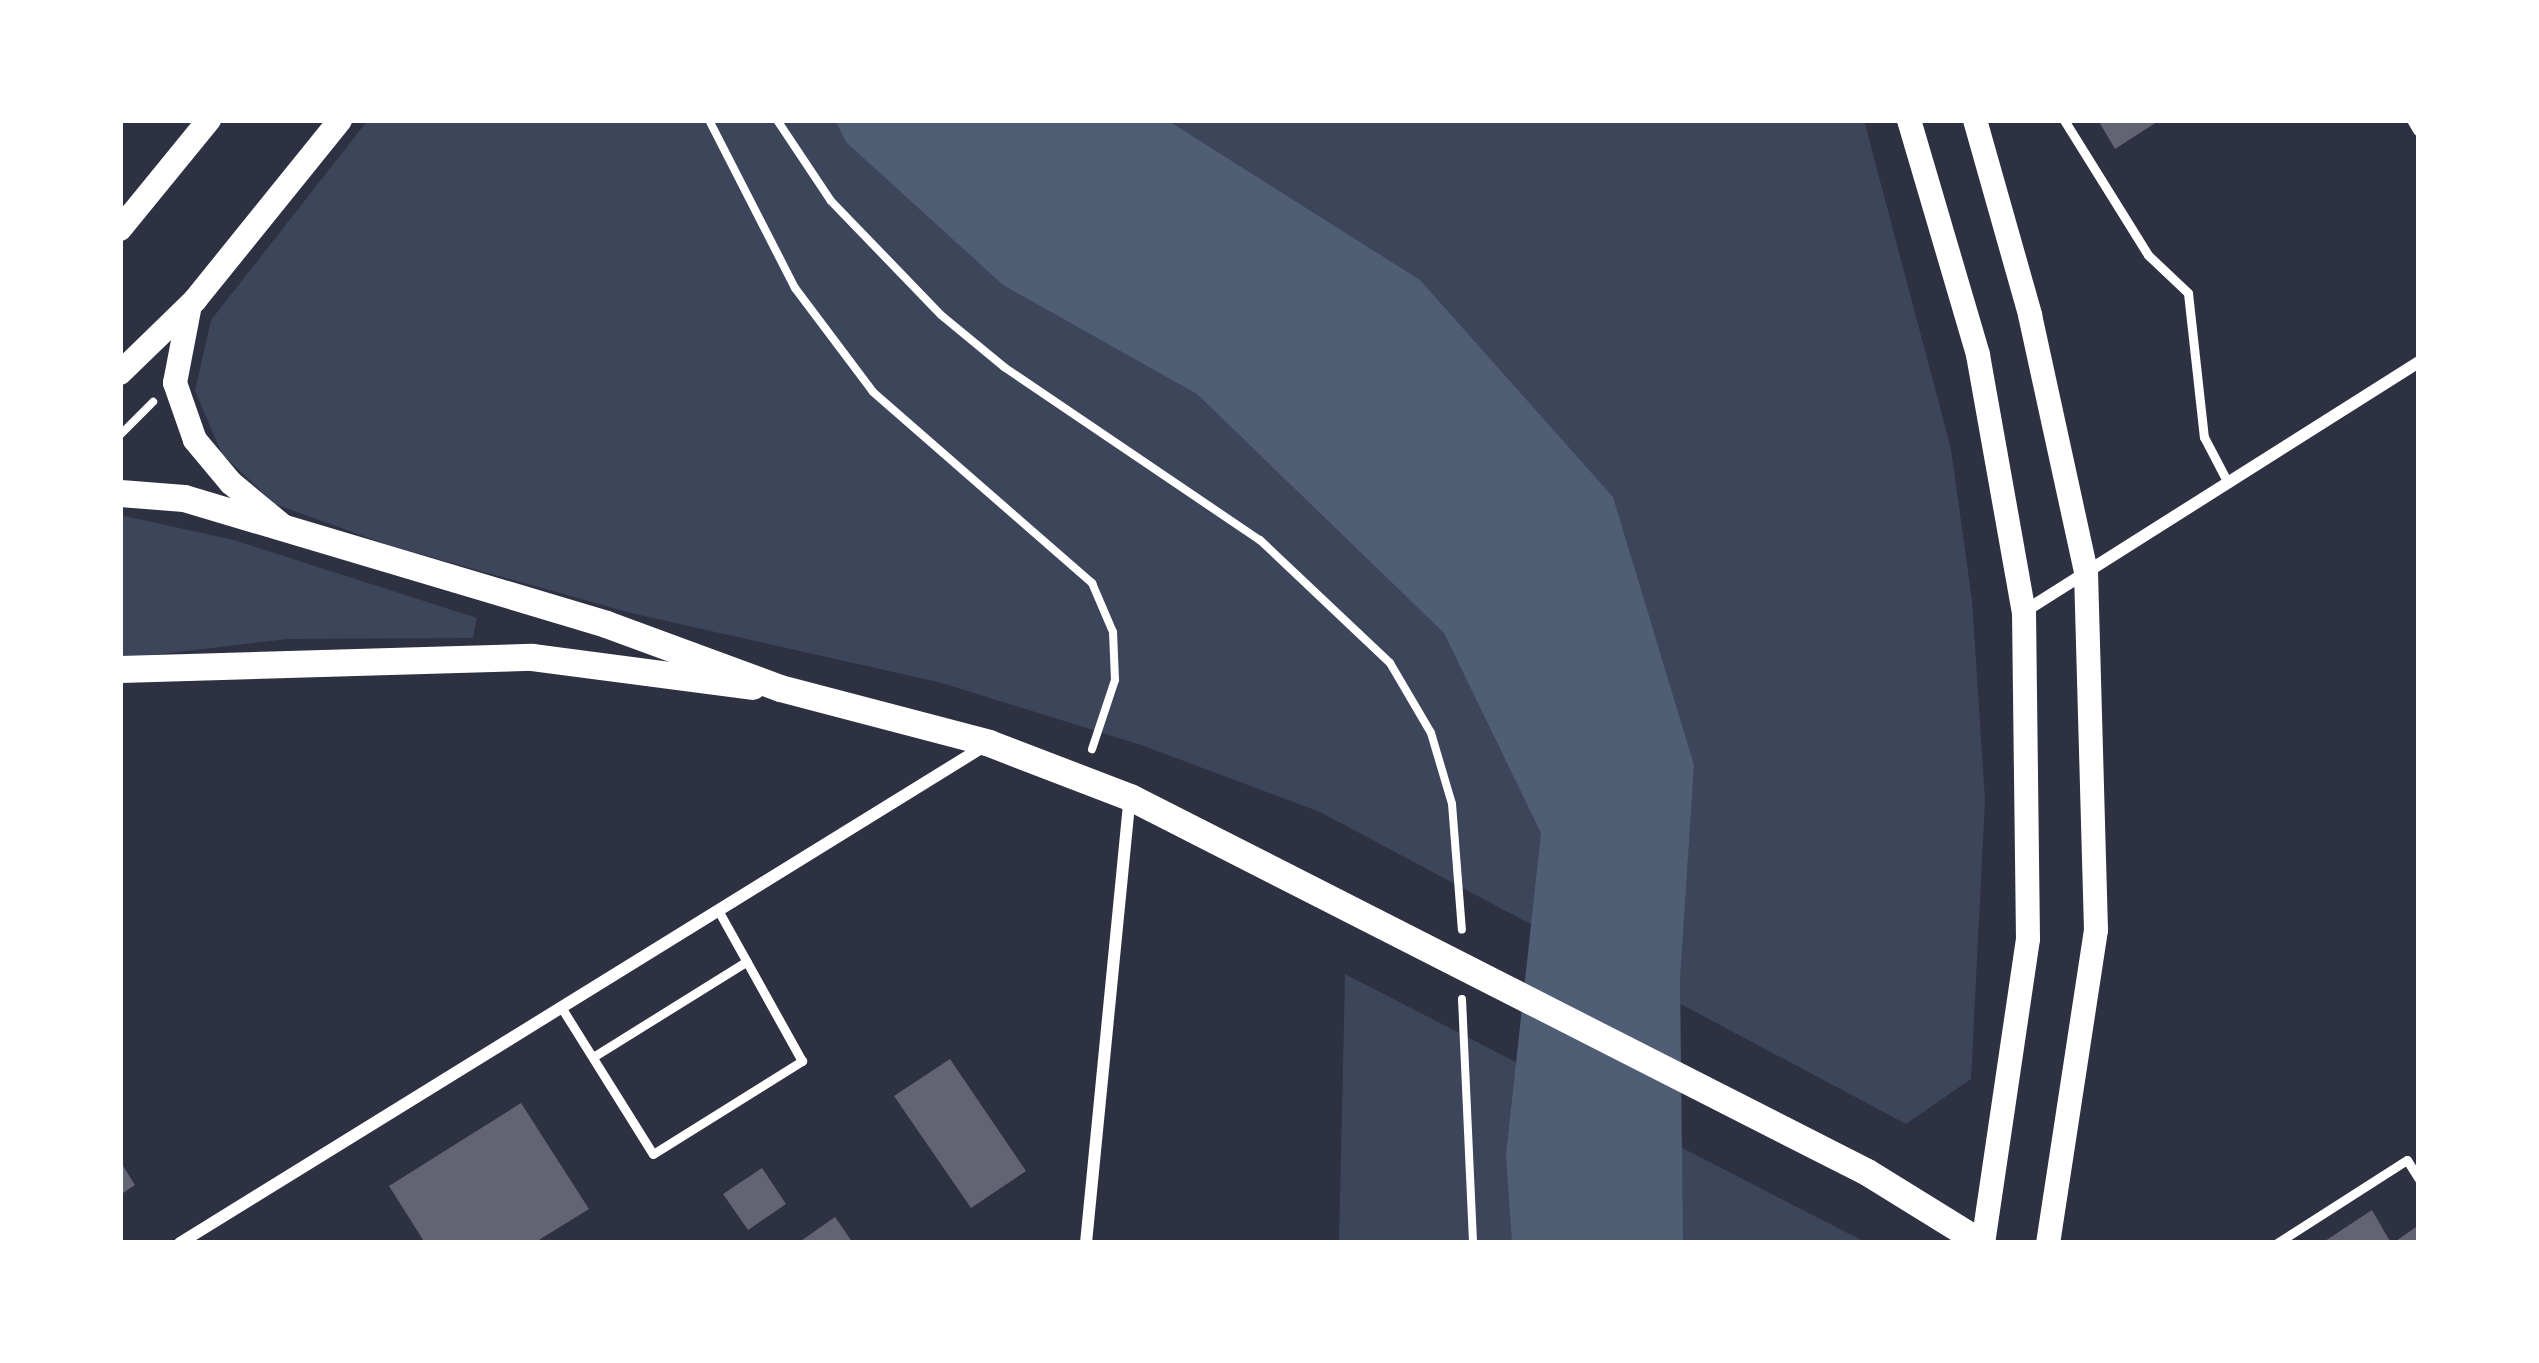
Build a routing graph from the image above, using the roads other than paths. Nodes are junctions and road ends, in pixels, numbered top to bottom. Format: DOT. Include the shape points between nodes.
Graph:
graph roads {
  1 [pos="208,120"];
  2 [pos="340,120"];
  3 [pos="1910,120"];
  4 [pos="1975,120"];
  5 [pos="2064,120"];
  6 [pos="2413,120"];
  7 [pos="2419,130"];
  8 [pos="120,229"];
  9 [pos="195,300"];
  10 [pos="2419,362"];
  11 [pos="120,373"];
  12 [pos="2228,483"];
  13 [pos="120,493"];
  14 [pos="285,527"];
  15 [pos="2086,572"];
  16 [pos="2024,612"];
  17 [pos="120,669"];
  18 [pos="780,688"];
  19 [pos="989,743"];
  20 [pos="1130,797"];
  21 [pos="718,910"];
  22 [pos="747,961"];
  23 [pos="561,1007"];
  24 [pos="593,1057"];
  25 [pos="2419,1179"];
  26 [pos="180,1243"];
  27 [pos="1086,1243"];
  28 [pos="1983,1243"];
  29 [pos="2048,1243"];
  30 [pos="2277,1243"];
  1 -- 8 [label="main road"];
  2 -- 9 [label="main road"];
  3 -- 16 [label="main road" via="1978,355"];
  4 -- 15 [label="main road" via="2030,315"];
  5 -- 12 [label="lane" via="2148,255 2188,293 2204,437"];
  6 -- 7 [label="street"];
  9 -- 11 [label="main road"];
  9 -- 14 [label="main road" via="181,325 175,383 195,440 231,484"];
  10 -- 12 [label="street"];
  12 -- 15 [label="street"];
  13 -- 14 [label="main road" via="184,498"];
  14 -- 18 [label="main road" via="684,648"];
  15 -- 16 [label="street"];
  15 -- 29 [label="main road" via="2096,930"];
  16 -- 28 [label="main road" via="2028,939"];
  17 -- 18 [label="main road" via="532,657"];
  18 -- 19 [label="main road"];
  19 -- 20 [label="main road"];
  19 -- 21 [label="street"];
  20 -- 27 [label="street"];
  20 -- 28 [label="main road" via="1867,1172"];
  21 -- 22 [label="lane"];
  21 -- 23 [label="street"];
  22 -- 24 [label="lane"];
  22 -- 24 [label="lane" via="802,1061 653,1154"];
  23 -- 24 [label="lane"];
  23 -- 26 [label="street"];
  25 -- 30 [label="lane" via="2407,1160"];
}
